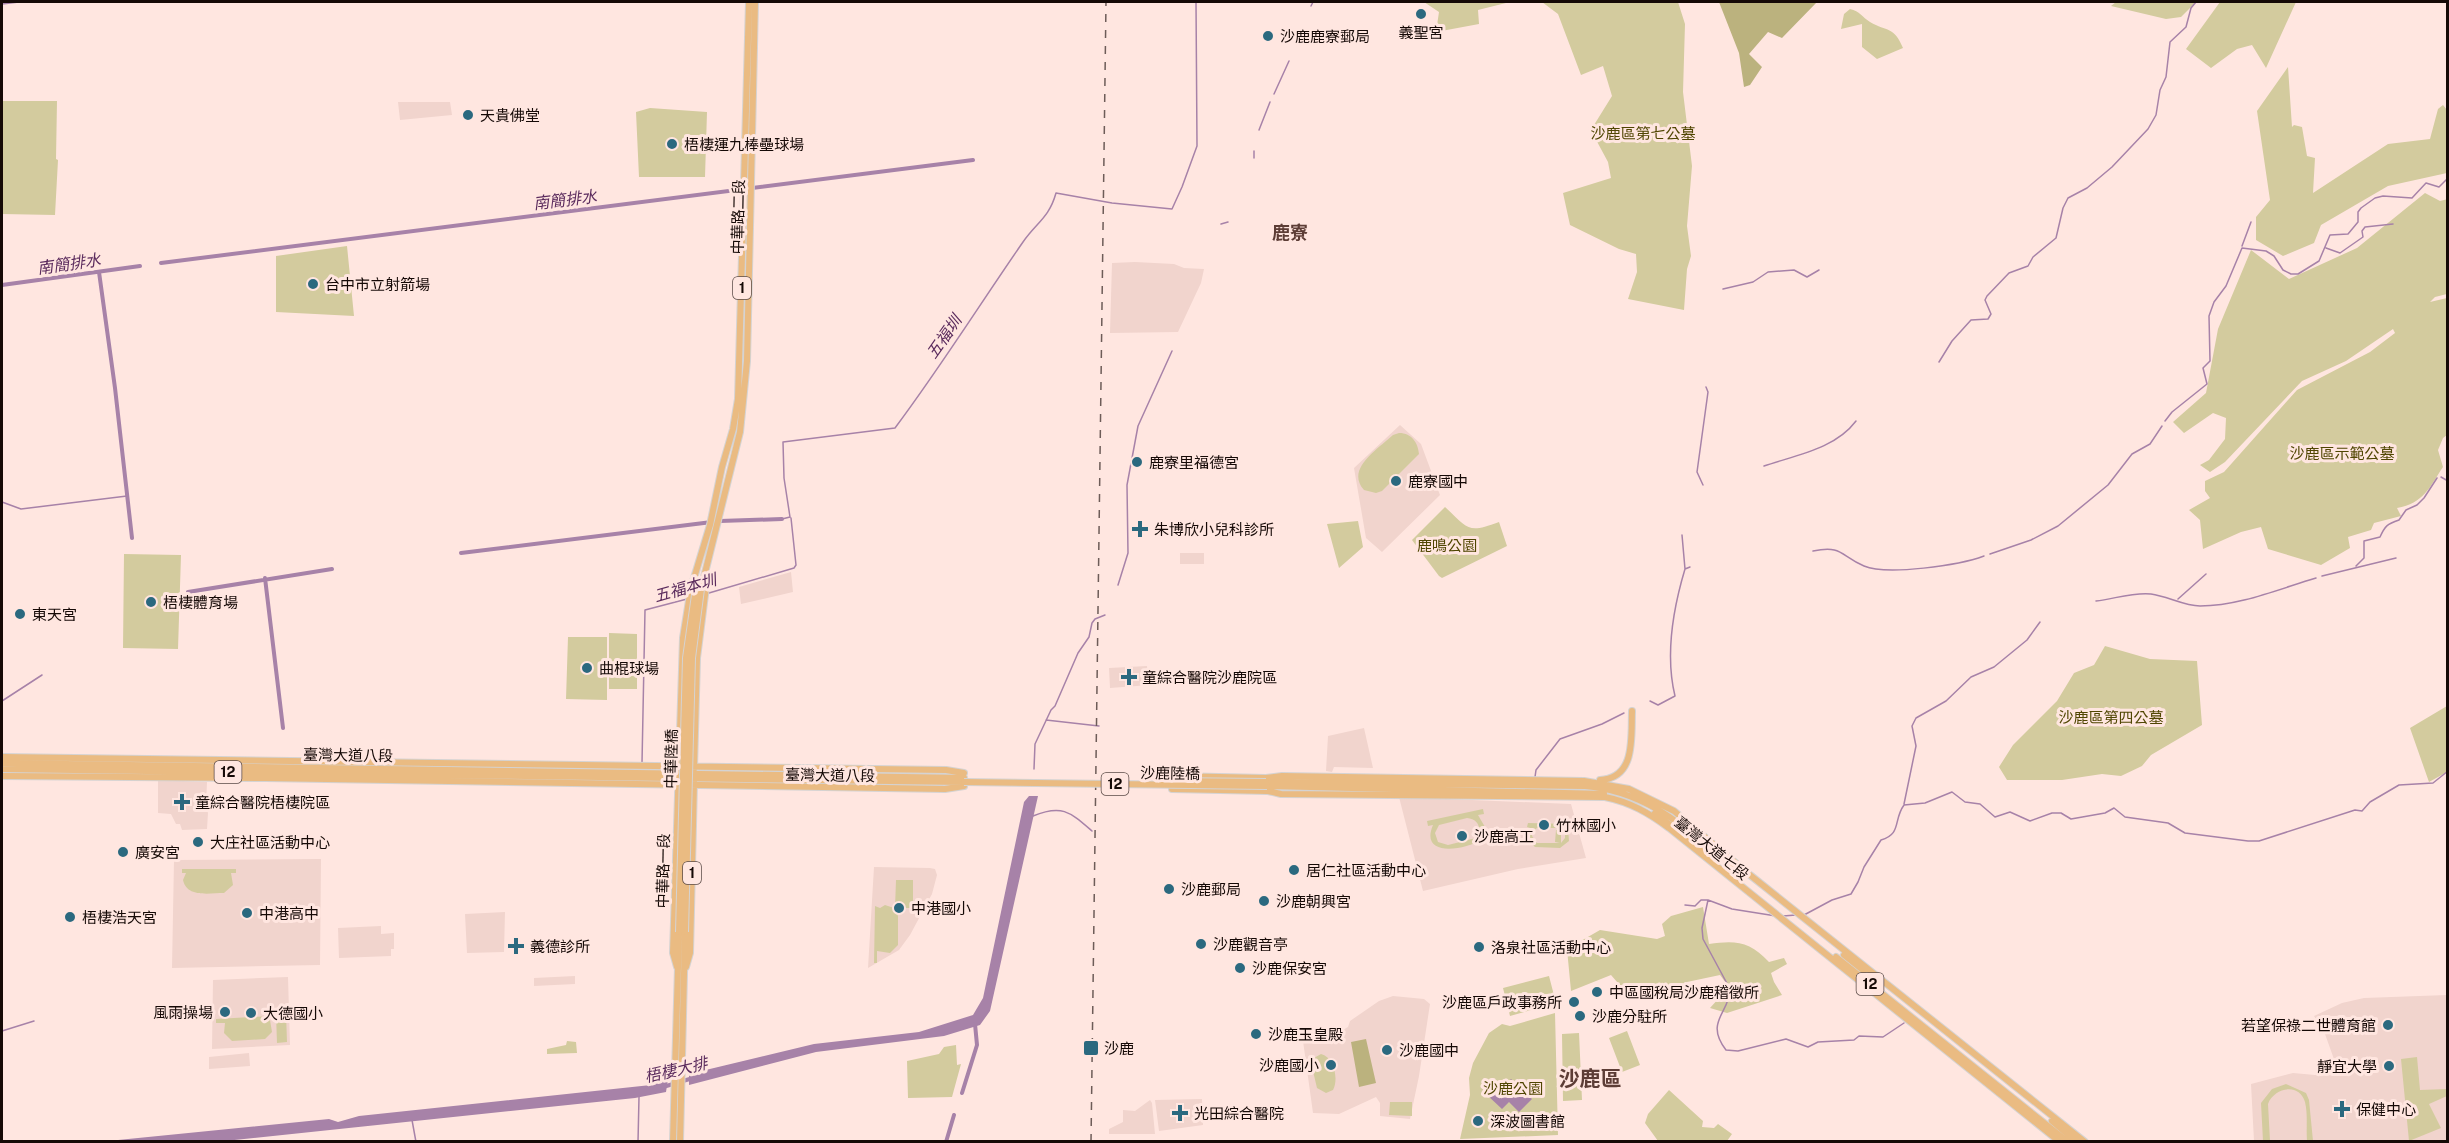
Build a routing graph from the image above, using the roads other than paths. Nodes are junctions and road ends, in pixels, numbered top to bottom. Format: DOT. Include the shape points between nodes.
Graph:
graph roads {
  1 [pos="749,2"];
  2 [pos="755,2"];
  3 [pos="698,570"];
  4 [pos="707,572"];
  5 [pos="699,589"];
  6 [pos="1632,711"];
  7 [pos="2,757"];
  8 [pos="2,763"];
  9 [pos="2,769"];
  10 [pos="454,775"];
  11 [pos="677,775"];
  12 [pos="2,776"];
  13 [pos="694,776"];
  14 [pos="1172,776"];
  15 [pos="1400,779"];
  16 [pos="964,780"];
  17 [pos="449,781"];
  18 [pos="1584,781"];
  19 [pos="1267,784"];
  20 [pos="1394,784"];
  21 [pos="1282,785"];
  22 [pos="1172,789"];
  23 [pos="1750,875"];
  24 [pos="1791,912"];
  25 [pos="682,932"];
  26 [pos="677,967"];
  27 [pos="686,967"];
  28 [pos="673,1142"];
  29 [pos="680,1142"];
  30 [pos="2060,1142"];
  31 [pos="2068,1142"];
  32 [pos="2078,1142"];
  33 [pos="2085,1142"];
  1 -- 3 [label="main road, 中華路二段 / 1" via="738,399"];
  2 -- 4 [label="main road, 中華路二段 / 1" via="744,400"];
  3 -- 5 [label="main road, 中華路二段 / 1"];
  3 -- 11 [label="main road, 中華路二段 / 1" via="683,638"];
  4 -- 5 [label="main road, 中華路二段 / 1"];
  4 -- 13 [label="main road, 中華路二段 / 1" via="697,658"];
  5 -- 25 [label="main road, 中華陸橋 / 1, bridge" via="692,658"];
  6 -- 18 [label="main road" via="1629,758 1623,770 1610,780"];
  7 -- 11 [label="main road, 臺灣大道八段 / 12"];
  8 -- 11 [label="main road, 臺灣大道八段 / 12"];
  9 -- 10 [label="main road, 臺灣大道八段 / 12"];
  10 -- 11 [label="main road, 臺灣大道八段 / 12"];
  10 -- 17 [label="main road"];
  11 -- 13 [label="main road, 臺灣大道八段 / 12"];
  11 -- 13 [label="main road, 臺灣大道八段 / 12"];
  11 -- 17 [label="main road, 臺灣大道八段 / 12"];
  11 -- 26 [label="main road, 中華路一段 / 1" via="673,953"];
  12 -- 17 [label="main road, 臺灣大道八段 / 12"];
  13 -- 16 [label="main road, 臺灣大道八段 / 12"];
  13 -- 16 [label="main road, 臺灣大道八段 / 12" via="945,789"];
  13 -- 16 [label="main road, 臺灣大道八段 / 12" via="946,770"];
  13 -- 27 [label="main road, 中華路一段 / 1" via="690,953"];
  14 -- 19 [label="main road, 臺灣大道七段 / 12"];
  15 -- 18 [label="main road, 臺灣大道七段 / 12"];
  15 -- 19 [label="main road, 臺灣大道七段 / 12" via="1282,776"];
  15 -- 20 [label="main road"];
  16 -- 19 [label="main road, 沙鹿陸橋 / 12, bridge"];
  18 -- 23 [label="main road, 臺灣大道七段 / 12" via="1629,789 1674,811"];
  19 -- 21 [label="main road, 臺灣大道七段 / 12"];
  19 -- 22 [label="main road, 臺灣大道七段 / 12"];
  19 -- 30 [label="main road, 臺灣大道七段 / 12" via="1288,794 1605,797 1634,806 1669,828"];
  20 -- 21 [label="main road, 臺灣大道七段 / 12"];
  20 -- 24 [label="main road, 臺灣大道七段 / 12" via="1586,786 1631,795 1675,819"];
  21 -- 31 [label="main road, 臺灣大道七段 / 12" via="1587,792 1640,804 1674,826"];
  23 -- 24 [label="main road, 臺灣大道七段 / 12"];
  23 -- 33 [label="main road, 臺灣大道七段 / 12"];
  24 -- 32 [label="main road, 臺灣大道七段 / 12"];
  25 -- 26 [label="main road, 中華路一段 / 1"];
  25 -- 27 [label="main road, 中華路一段 / 1"];
  26 -- 28 [label="main road, 中華路一段 / 1"];
  27 -- 29 [label="main road, 中華路一段 / 1"];
}
